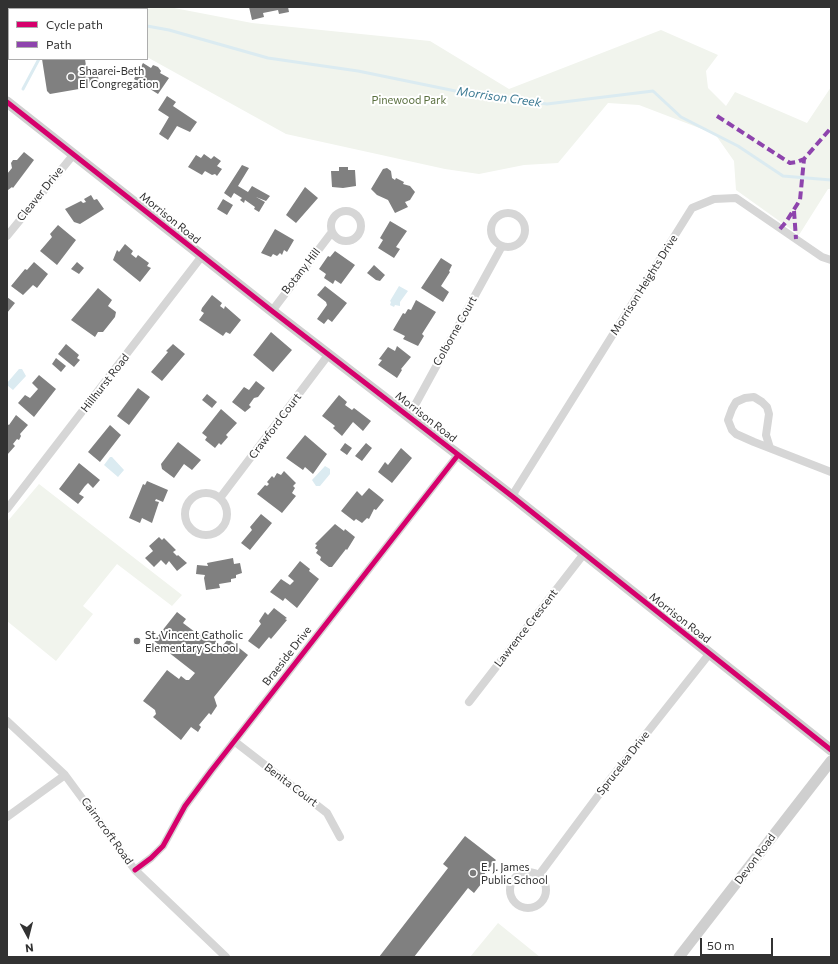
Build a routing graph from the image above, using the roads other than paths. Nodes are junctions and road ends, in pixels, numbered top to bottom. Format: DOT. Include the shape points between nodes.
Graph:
graph roads {
  1 [pos="7,102"];
  2 [pos="74,154"];
  3 [pos="332,232"];
  4 [pos="7,236"];
  5 [pos="502,246"];
  6 [pos="202,256"];
  7 [pos="831,260"];
  8 [pos="272,311"];
  9 [pos="329,354"];
  10 [pos="409,416"];
  11 [pos="770,448"];
  12 [pos="458,455"];
  13 [pos="831,472"];
  14 [pos="220,498"];
  15 [pos="513,498"];
  16 [pos="7,509"];
  17 [pos="584,554"];
  18 [pos="710,653"];
  19 [pos="469,702"];
  20 [pos="7,721"];
  21 [pos="234,741"];
  22 [pos="831,750"];
  23 [pos="831,761"];
  24 [pos="65,775"];
  25 [pos="7,817"];
  26 [pos="340,837"];
  27 [pos="135,870"];
  28 [pos="539,875"];
  29 [pos="226,957"];
  30 [pos="679,957"];
  1 -- 2 [label="street, Morrison Road"];
  2 -- 4 [label="street, Cleaver Drive"];
  2 -- 6 [label="street, Morrison Road"];
  3 -- 8 [label="street, Botany Hill"];
  5 -- 5 [label="street" via="514,246 523,240 524,223 516,215 505,213 493,223 492,234 497,244"];
  5 -- 10 [label="street, Colborne Court"];
  6 -- 8 [label="street, Morrison Road"];
  6 -- 16 [label="street, Hillhurst Road"];
  7 -- 15 [label="street, Morrison Heights Drive" via="822,257 736,198 714,199 692,208"];
  8 -- 9 [label="street, Morrison Road"];
  9 -- 10 [label="street, Morrison Road"];
  9 -- 14 [label="street, Crawford Court"];
  10 -- 12 [label="street, Morrison Road"];
  11 -- 11 [label="street" via="732,430 728,420 736,402 754,397 767,407 769,414 766,435"];
  11 -- 13 [label="street"];
  12 -- 15 [label="street, Morrison Road"];
  12 -- 21 [label="street, Braeside Drive"];
  14 -- 14 [label="street" via="203,493 189,502 185,510 186,519 196,533 214,534 226,522 227,513"];
  15 -- 17 [label="street, Morrison Road"];
  17 -- 18 [label="street, Morrison Road"];
  17 -- 19 [label="street, Lawrence Crescent"];
  18 -- 22 [label="street, Morrison Road"];
  18 -- 28 [label="street, Sprucelea Drive"];
  20 -- 24 [label="street, Cairncroft Road"];
  21 -- 26 [label="street, Benita Court" via="327,813"];
  21 -- 27 [label="street, Braeside Drive" via="185,806 163,846"];
  23 -- 30 [label="street, Devon Road"];
  24 -- 25 [label="street"];
  24 -- 27 [label="street, Cairncroft Road"];
  27 -- 29 [label="street, Cairncroft Road"];
  28 -- 28 [label="street" via="528,871 513,878 509,888 515,903 529,908 542,901 546,895 546,887"];
}
